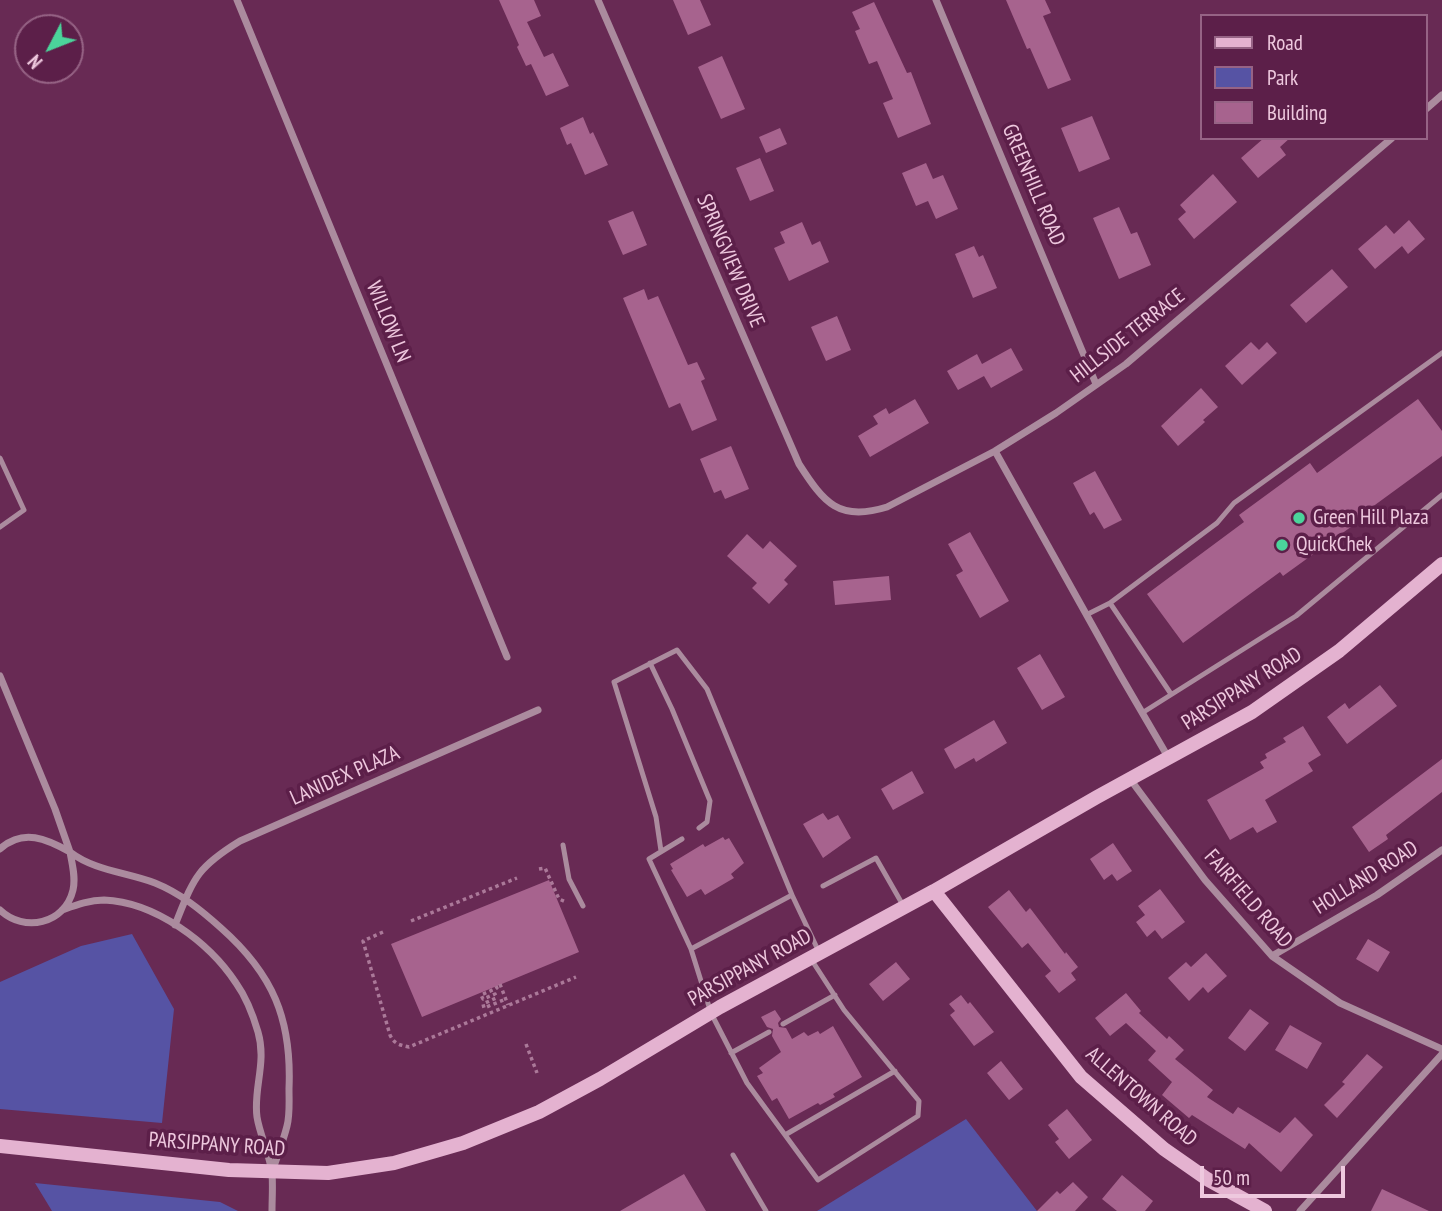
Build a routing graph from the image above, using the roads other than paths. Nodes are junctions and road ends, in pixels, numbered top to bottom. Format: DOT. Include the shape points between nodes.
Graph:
graph roads {
  1 [pos="237,0"];
  2 [pos="598,0"];
  3 [pos="936,0"];
  4 [pos="1442,95"];
  5 [pos="1428,107"];
  6 [pos="1390,140"];
  7 [pos="1442,353"];
  8 [pos="1096,384"];
  9 [pos="995,451"];
  10 [pos="0,458"];
  11 [pos="1442,495"];
  12 [pos="855,513"];
  13 [pos="0,527"];
  14 [pos="1442,564"];
  15 [pos="1110,603"];
  16 [pos="1086,615"];
  17 [pos="507,657"];
  18 [pos="650,663"];
  19 [pos="0,676"];
  20 [pos="1171,694"];
  21 [pos="538,710"];
  22 [pos="1142,712"];
  23 [pos="1169,758"];
  24 [pos="1130,779"];
  25 [pos="699,828"];
  26 [pos="682,839"];
  27 [pos="563,845"];
  28 [pos="0,849"];
  29 [pos="1442,850"];
  30 [pos="662,851"];
  31 [pos="70,852"];
  32 [pos="823,886"];
  33 [pos="934,891"];
  34 [pos="792,895"];
  35 [pos="185,899"];
  36 [pos="583,906"];
  37 [pos="904,907"];
  38 [pos="62,910"];
  39 [pos="0,911"];
  40 [pos="175,925"];
  41 [pos="691,949"];
  42 [pos="815,956"];
  43 [pos="1272,956"];
  44 [pos="835,995"];
  45 [pos="711,1013"];
  46 [pos="783,1024"];
  47 [pos="769,1032"];
  48 [pos="1442,1052"];
  49 [pos="731,1053"];
  50 [pos="895,1071"];
  51 [pos="785,1135"];
  52 [pos="0,1146"];
  53 [pos="733,1155"];
  54 [pos="272,1173"];
  55 [pos="272,1211"];
  56 [pos="766,1211"];
  57 [pos="1265,1211"];
  58 [pos="1300,1211"];
  1 -- 17 [label="street, WILLOW LN"];
  2 -- 12 [label="street, SPRINGVIEW DRIVE" via="799,464 822,497 836,508"];
  3 -- 8 [label="street, GREENHILL ROAD"];
  4 -- 5 [label="street"];
  6 -- 8 [label="street, HILLSIDE TERRACE" via="1126,364"];
  7 -- 15 [label="lane" via="1234,503 1217,523"];
  8 -- 9 [label="street, HILLSIDE TERRACE"];
  9 -- 12 [label="street, HILLSIDE TERRACE" via="887,507"];
  9 -- 16 [label="street"];
  10 -- 13 [label="lane" via="24,510"];
  11 -- 20 [label="lane" via="1296,616"];
  14 -- 23 [label="main road, PARSIPPANY ROAD" via="1339,651 1252,712"];
  15 -- 16 [label="lane"];
  15 -- 20 [label="lane"];
  16 -- 22 [label="street"];
  18 -- 25 [label="lane" via="710,802 707,822"];
  18 -- 30 [label="lane" via="614,682 656,817"];
  18 -- 34 [label="lane" via="677,650 707,689"];
  19 -- 31 [label="street"];
  20 -- 22 [label="lane"];
  21 -- 35 [label="street, LANIDEX PLAZA" via="240,841 203,866"];
  22 -- 23 [label="street"];
  23 -- 24 [label="main road, PARSIPPANY ROAD"];
  24 -- 33 [label="main road, PARSIPPANY ROAD"];
  24 -- 43 [label="street, FAIRFIELD ROAD" via="1205,880"];
  26 -- 30 [label="lane"];
  27 -- 36 [label="lane" via="569,878"];
  28 -- 31 [label="street" via="13,839 37,836"];
  29 -- 43 [label="street, HOLLAND ROAD" via="1377,895"];
  30 -- 41 [label="lane" via="649,859"];
  31 -- 35 [label="street"];
  31 -- 38 [label="street" via="73,889"];
  32 -- 37 [label="lane" via="876,858"];
  33 -- 37 [label="main road, PARSIPPANY ROAD"];
  33 -- 57 [label="main road, ALLENTOWN ROAD" via="1081,1077 1164,1149 1206,1179"];
  34 -- 41 [label="lane"];
  34 -- 42 [label="lane"];
  35 -- 40 [label="street, LANIDEX PLAZA"];
  35 -- 54 [label="street" via="247,953 264,974 283,1020 288,1051 288,1124"];
  37 -- 42 [label="main road, PARSIPPANY ROAD"];
  38 -- 39 [label="street" via="30,924"];
  38 -- 40 [label="street" via="115,901"];
  40 -- 54 [label="street" via="216,959 237,983 249,1007 261,1047 257,1115"];
  41 -- 45 [label="lane"];
  42 -- 44 [label="lane"];
  42 -- 45 [label="main road, PARSIPPANY ROAD"];
  43 -- 48 [label="street, FAIRFIELD ROAD" via="1340,1003"];
  44 -- 46 [label="lane"];
  44 -- 50 [label="lane"];
  45 -- 49 [label="lane"];
  45 -- 54 [label="main road, PARSIPPANY ROAD" via="539,1112 443,1150 362,1169"];
  47 -- 49 [label="lane"];
  48 -- 58 [label="street"];
  49 -- 51 [label="lane"];
  50 -- 51 [label="lane"];
  50 -- 51 [label="lane" via="919,1101 918,1116 818,1180"];
  52 -- 54 [label="main road, PARSIPPANY ROAD"];
  53 -- 56 [label="lane"];
  54 -- 55 [label="street"];
}
